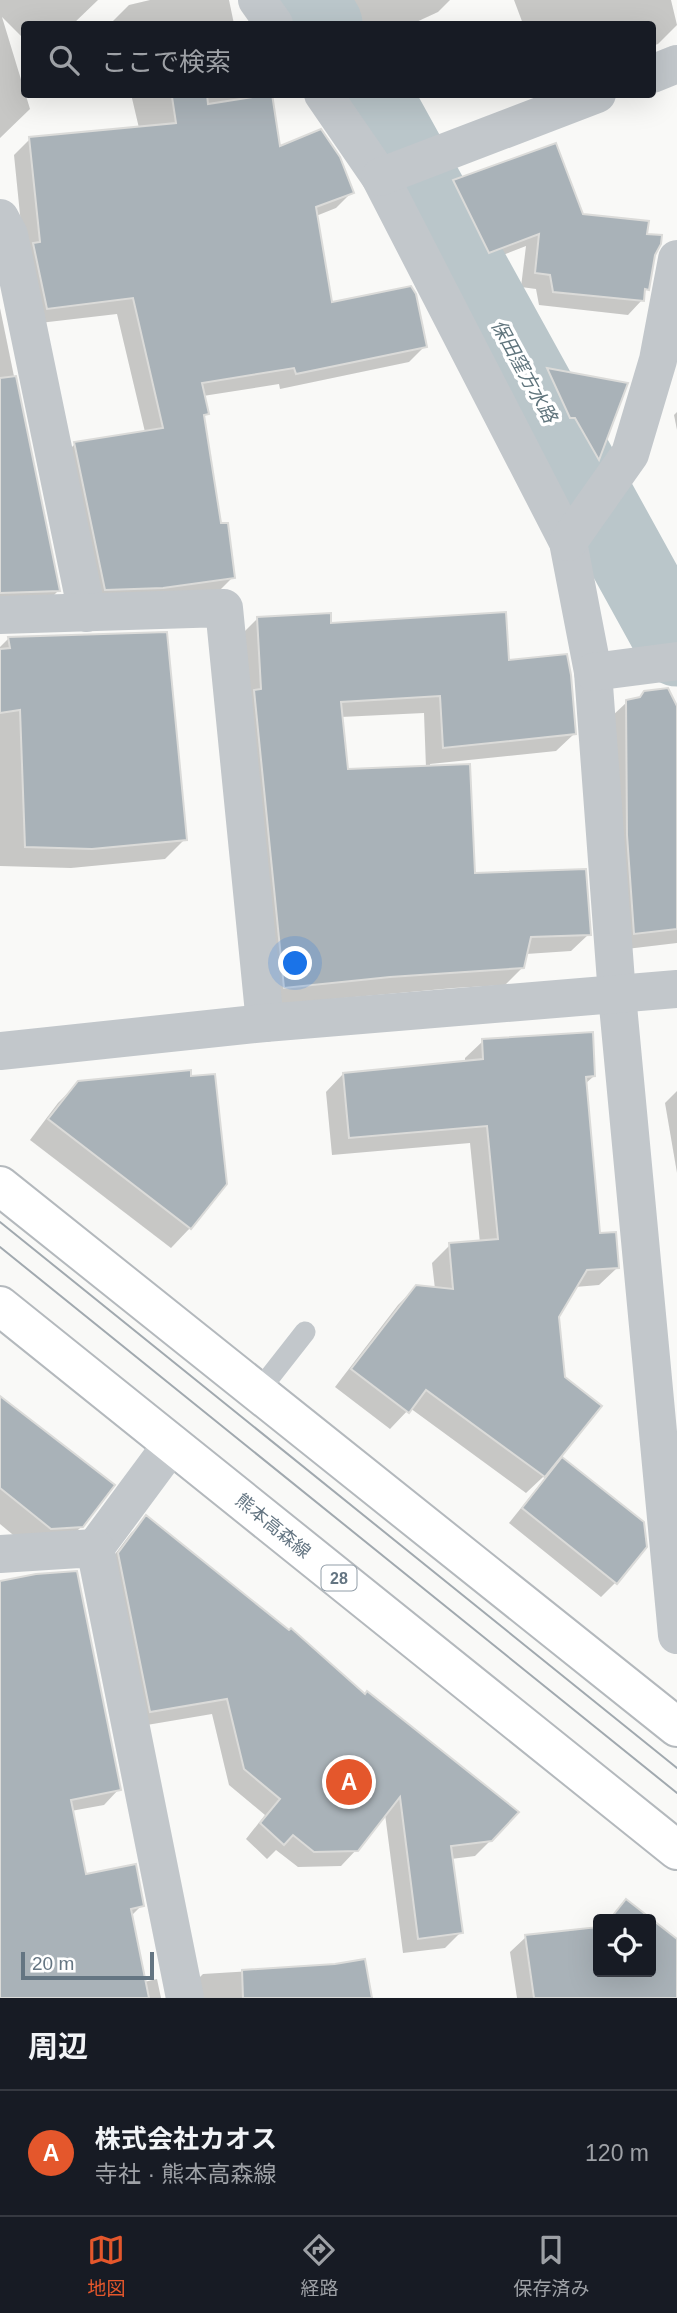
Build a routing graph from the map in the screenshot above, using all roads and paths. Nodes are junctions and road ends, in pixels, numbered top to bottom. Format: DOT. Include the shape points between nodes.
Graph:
graph roads {
  1 [pos="257,0"];
  2 [pos="272,21"];
  3 [pos="677,64"];
  4 [pos="656,73"];
  5 [pos="326,98"];
  6 [pos="587,98"];
  7 [pos="380,177"];
  8 [pos="0,218"];
  9 [pos="677,259"];
  10 [pos="668,358"];
  11 [pos="568,542"];
  12 [pos="88,613"];
  13 [pos="0,615"];
  14 [pos="677,661"];
  15 [pos="593,672"];
  16 [pos="677,989"];
  17 [pos="617,995"];
  18 [pos="265,1023"];
  19 [pos="0,1051"];
  20 [pos="0,1186"];
  21 [pos="0,1306"];
  22 [pos="305,1332"];
  23 [pos="258,1392"];
  24 [pos="172,1444"];
  25 [pos="95,1548"];
  26 [pos="0,1554"];
  27 [pos="677,1635"];
  28 [pos="677,1727"];
  29 [pos="677,1850"];
  30 [pos="185,1998"];
  1 -- 2 [label="street"];
  3 -- 4 [label="street"];
  5 -- 7 [label="street"];
  6 -- 7 [label="street"];
  7 -- 11 [label="street"];
  8 -- 12 [label="street" via="9,235"];
  9 -- 10 [label="street"];
  10 -- 11 [label="street" via="630,454"];
  11 -- 15 [label="street"];
  12 -- 13 [label="street"];
  12 -- 18 [label="street" via="224,608"];
  14 -- 15 [label="street"];
  15 -- 17 [label="street"];
  16 -- 17 [label="street"];
  17 -- 18 [label="street"];
  17 -- 27 [label="street"];
  18 -- 19 [label="street"];
  20 -- 23 [label="main road"];
  21 -- 24 [label="main road, 熊本高森線 / 28"];
  22 -- 23 [label="lane"];
  23 -- 28 [label="main road"];
  24 -- 25 [label="street"];
  24 -- 29 [label="main road, 熊本高森線 / 28"];
  25 -- 26 [label="street"];
  25 -- 30 [label="street"];
}
